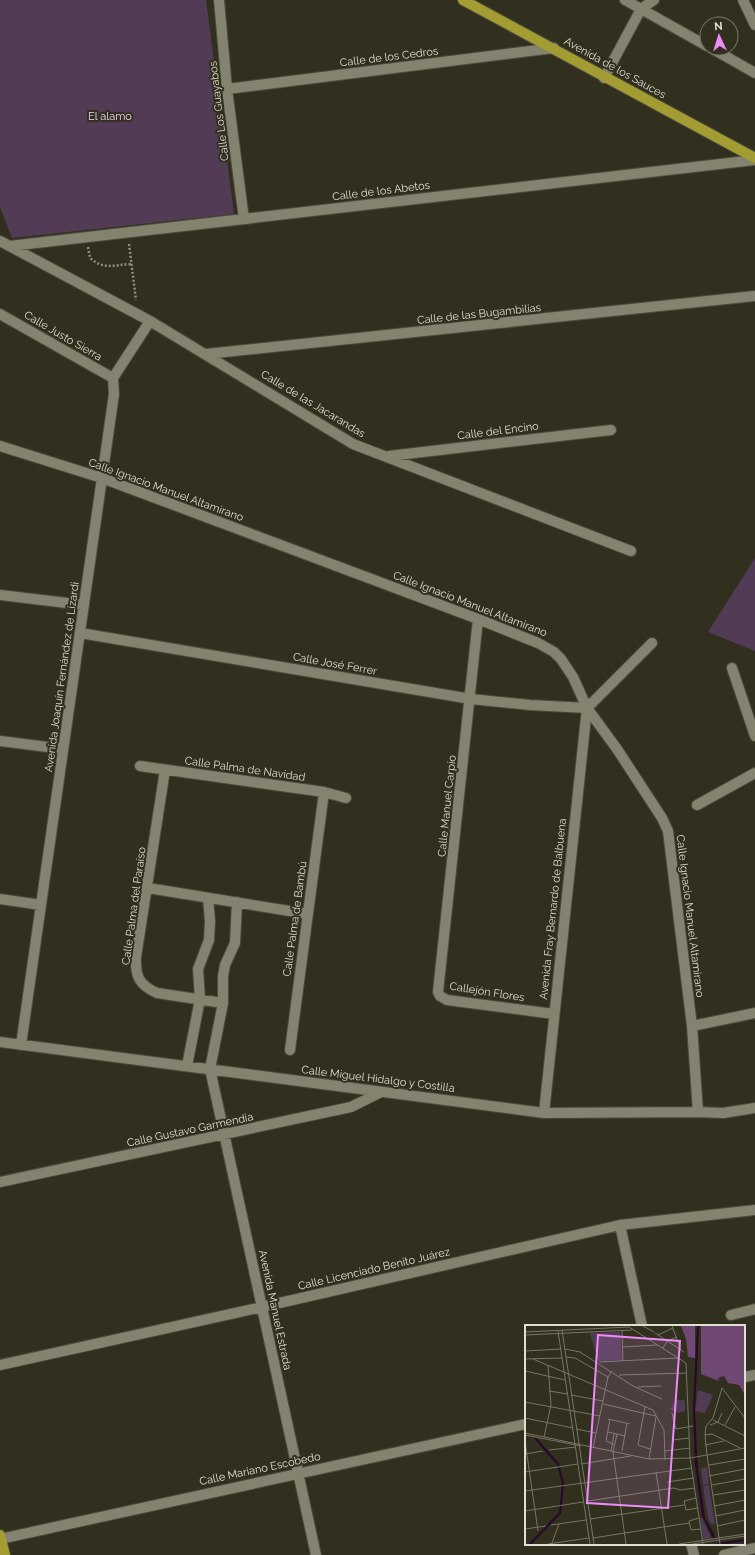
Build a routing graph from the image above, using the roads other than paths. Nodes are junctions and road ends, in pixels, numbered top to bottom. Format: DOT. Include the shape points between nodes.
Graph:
graph roads {
  1 [pos="219,0"];
  2 [pos="463,0"];
  3 [pos="625,0"];
  4 [pos="654,0"];
  5 [pos="743,0"];
  6 [pos="641,9"];
  7 [pos="755,25"];
  8 [pos="699,42"];
  9 [pos="554,48"];
  10 [pos="726,56"];
  11 [pos="755,72"];
  12 [pos="604,78"];
  13 [pos="227,89"];
  14 [pos="755,159"];
  15 [pos="244,219"];
  16 [pos="0,241"];
  17 [pos="10,246"];
  18 [pos="755,296"];
  19 [pos="0,314"];
  20 [pos="150,321"];
  21 [pos="206,354"];
  22 [pos="113,378"];
  23 [pos="612,430"];
  24 [pos="0,446"];
  25 [pos="387,457"];
  26 [pos="102,478"];
  27 [pos="630,551"];
  28 [pos="0,595"];
  29 [pos="84,605"];
  30 [pos="478,619"];
  31 [pos="80,634"];
  32 [pos="652,643"];
  33 [pos="732,668"];
  34 [pos="471,699"];
  35 [pos="587,708"];
  36 [pos="755,736"];
  37 [pos="0,741"];
  38 [pos="63,749"];
  39 [pos="140,766"];
  40 [pos="165,770"];
  41 [pos="755,773"];
  42 [pos="324,792"];
  43 [pos="346,798"];
  44 [pos="697,805"];
  45 [pos="148,888"];
  46 [pos="208,898"];
  47 [pos="0,899"];
  48 [pos="237,902"];
  49 [pos="41,905"];
  50 [pos="308,914"];
  51 [pos="440,996"];
  52 [pos="200,999"];
  53 [pos="223,1003"];
  54 [pos="755,1013"];
  55 [pos="554,1014"];
  56 [pos="692,1026"];
  57 [pos="0,1042"];
  58 [pos="21,1045"];
  59 [pos="290,1050"];
  60 [pos="187,1066"];
  61 [pos="210,1069"];
  62 [pos="381,1092"];
  63 [pos="755,1108"];
  64 [pos="698,1112"];
  65 [pos="544,1113"];
  66 [pos="224,1135"];
  67 [pos="0,1182"];
  68 [pos="755,1210"];
  69 [pos="620,1225"];
  70 [pos="262,1307"];
  71 [pos="755,1310"];
  72 [pos="731,1315"];
  73 [pos="642,1325"];
  74 [pos="0,1364"];
  75 [pos="755,1374"];
  76 [pos="745,1377"];
  77 [pos="525,1424"];
  78 [pos="298,1473"];
  79 [pos="0,1538"];
  80 [pos="691,1545"];
  81 [pos="755,1548"];
  82 [pos="4,1555"];
  83 [pos="316,1555"];
  84 [pos="694,1555"];
  85 [pos="724,1555"];
  1 -- 13 [label="street, Calle Los Guayabos"];
  2 -- 9 [label="main road, Avenida de los Sauces"];
  3 -- 6 [label="street"];
  4 -- 6 [label="street"];
  5 -- 7 [label="street"];
  6 -- 8 [label="street"];
  6 -- 12 [label="street"];
  9 -- 12 [label="main road, Avenida de los Sauces"];
  9 -- 13 [label="street, Calle de los Cedros"];
  10 -- 11 [label="street"];
  12 -- 14 [label="main road, Avenida de los Sauces"];
  13 -- 15 [label="street, Calle Los Guayabos"];
  14 -- 15 [label="street, Calle de los Abetos"];
  15 -- 17 [label="street, Calle de los Abetos"];
  16 -- 17 [label="street, Calle de las Jacarandas"];
  17 -- 20 [label="street, Calle de las Jacarandas"];
  18 -- 21 [label="street, Calle de las Bugambilias"];
  19 -- 22 [label="street, Calle Justo Sierra"];
  20 -- 21 [label="street, Calle de las Jacarandas"];
  20 -- 22 [label="street"];
  21 -- 25 [label="street, Calle de las Jacarandas" via="353,444"];
  22 -- 26 [label="street, Avenida Joaquín Fernández de Lizardi" via="114,394"];
  23 -- 25 [label="street, Calle del Encino"];
  24 -- 26 [label="street, Calle Ignacio Manuel Altamirano"];
  25 -- 27 [label="street, Calle de las Jacarandas"];
  26 -- 29 [label="street, Avenida Joaquín Fernández de Lizardi"];
  26 -- 30 [label="street, Calle Ignacio Manuel Altamirano"];
  28 -- 29 [label="street"];
  29 -- 31 [label="street, Avenida Joaquín Fernández de Lizardi"];
  30 -- 34 [label="street, Calle Manuel Carpio"];
  30 -- 35 [label="street, Calle Ignacio Manuel Altamirano" via="554,652 568,668"];
  31 -- 34 [label="street, Calle José Ferrer"];
  31 -- 38 [label="street, Avenida Joaquín Fernández de Lizardi"];
  32 -- 35 [label="street"];
  33 -- 36 [label="street"];
  34 -- 35 [label="street, Calle José Ferrer"];
  34 -- 51 [label="street, Calle Manuel Carpio" via="438,992"];
  35 -- 55 [label="street, Avenida Fray Bernardo de Balbuena"];
  35 -- 56 [label="street, Calle Ignacio Manuel Altamirano" via="617,749 668,831"];
  37 -- 38 [label="street"];
  38 -- 49 [label="street, Avenida Joaquín Fernández de Lizardi"];
  39 -- 40 [label="street, Calle Palma de Navidad"];
  40 -- 42 [label="street, Calle Palma de Navidad"];
  40 -- 45 [label="street, Calle Palma del Paraíso"];
  41 -- 44 [label="street"];
  42 -- 43 [label="street, Calle Palma de Navidad"];
  42 -- 50 [label="street, Calle Palma de Bambú"];
  45 -- 46 [label="street"];
  45 -- 52 [label="street, Calle Palma del Paraíso" via="136,964 138,979 147,989 157,993"];
  46 -- 48 [label="street"];
  46 -- 52 [label="street" via="210,931 198,969"];
  47 -- 49 [label="street"];
  48 -- 50 [label="street"];
  48 -- 53 [label="street" via="235,942 224,964"];
  49 -- 58 [label="street, Avenida Joaquín Fernández de Lizardi"];
  50 -- 59 [label="street, Calle Palma de Bambú"];
  51 -- 55 [label="street, Callejón Flores" via="447,1000"];
  52 -- 53 [label="street, Calle Palma del Paraíso"];
  52 -- 60 [label="street"];
  53 -- 61 [label="street"];
  54 -- 56 [label="street"];
  55 -- 65 [label="street, Avenida Fray Bernardo de Balbuena"];
  56 -- 64 [label="street, Calle Ignacio Manuel Altamirano"];
  57 -- 58 [label="street, Calle Miguel Hidalgo y Costilla"];
  58 -- 60 [label="street, Calle Miguel Hidalgo y Costilla"];
  60 -- 61 [label="street, Calle Miguel Hidalgo y Costilla"];
  61 -- 62 [label="street, Calle Miguel Hidalgo y Costilla"];
  61 -- 66 [label="street, Avenida Manuel Estrada"];
  62 -- 65 [label="street, Calle Miguel Hidalgo y Costilla"];
  62 -- 66 [label="street, Calle Gustavo Garmendia" via="351,1107"];
  63 -- 64 [label="street, Calle Miguel Hidalgo y Costilla" via="723,1113"];
  64 -- 65 [label="street, Calle Miguel Hidalgo y Costilla"];
  66 -- 67 [label="street, Calle Gustavo Garmendia"];
  66 -- 70 [label="street, Avenida Manuel Estrada"];
  68 -- 69 [label="street, Calle Licenciado Benito Juárez"];
  69 -- 70 [label="street, Calle Licenciado Benito Juárez"];
  69 -- 73 [label="street"];
  70 -- 74 [label="street, Calle Licenciado Benito Juárez"];
  70 -- 78 [label="street, Avenida Manuel Estrada"];
  71 -- 72 [label="street"];
  75 -- 76 [label="street"];
  77 -- 78 [label="street, Calle Mariano Escobedo"];
  78 -- 79 [label="street, Calle Mariano Escobedo"];
  78 -- 83 [label="street, Avenida Manuel Estrada"];
  79 -- 82 [label="main road"];
  80 -- 84 [label="street"];
  81 -- 85 [label="street"];
}
